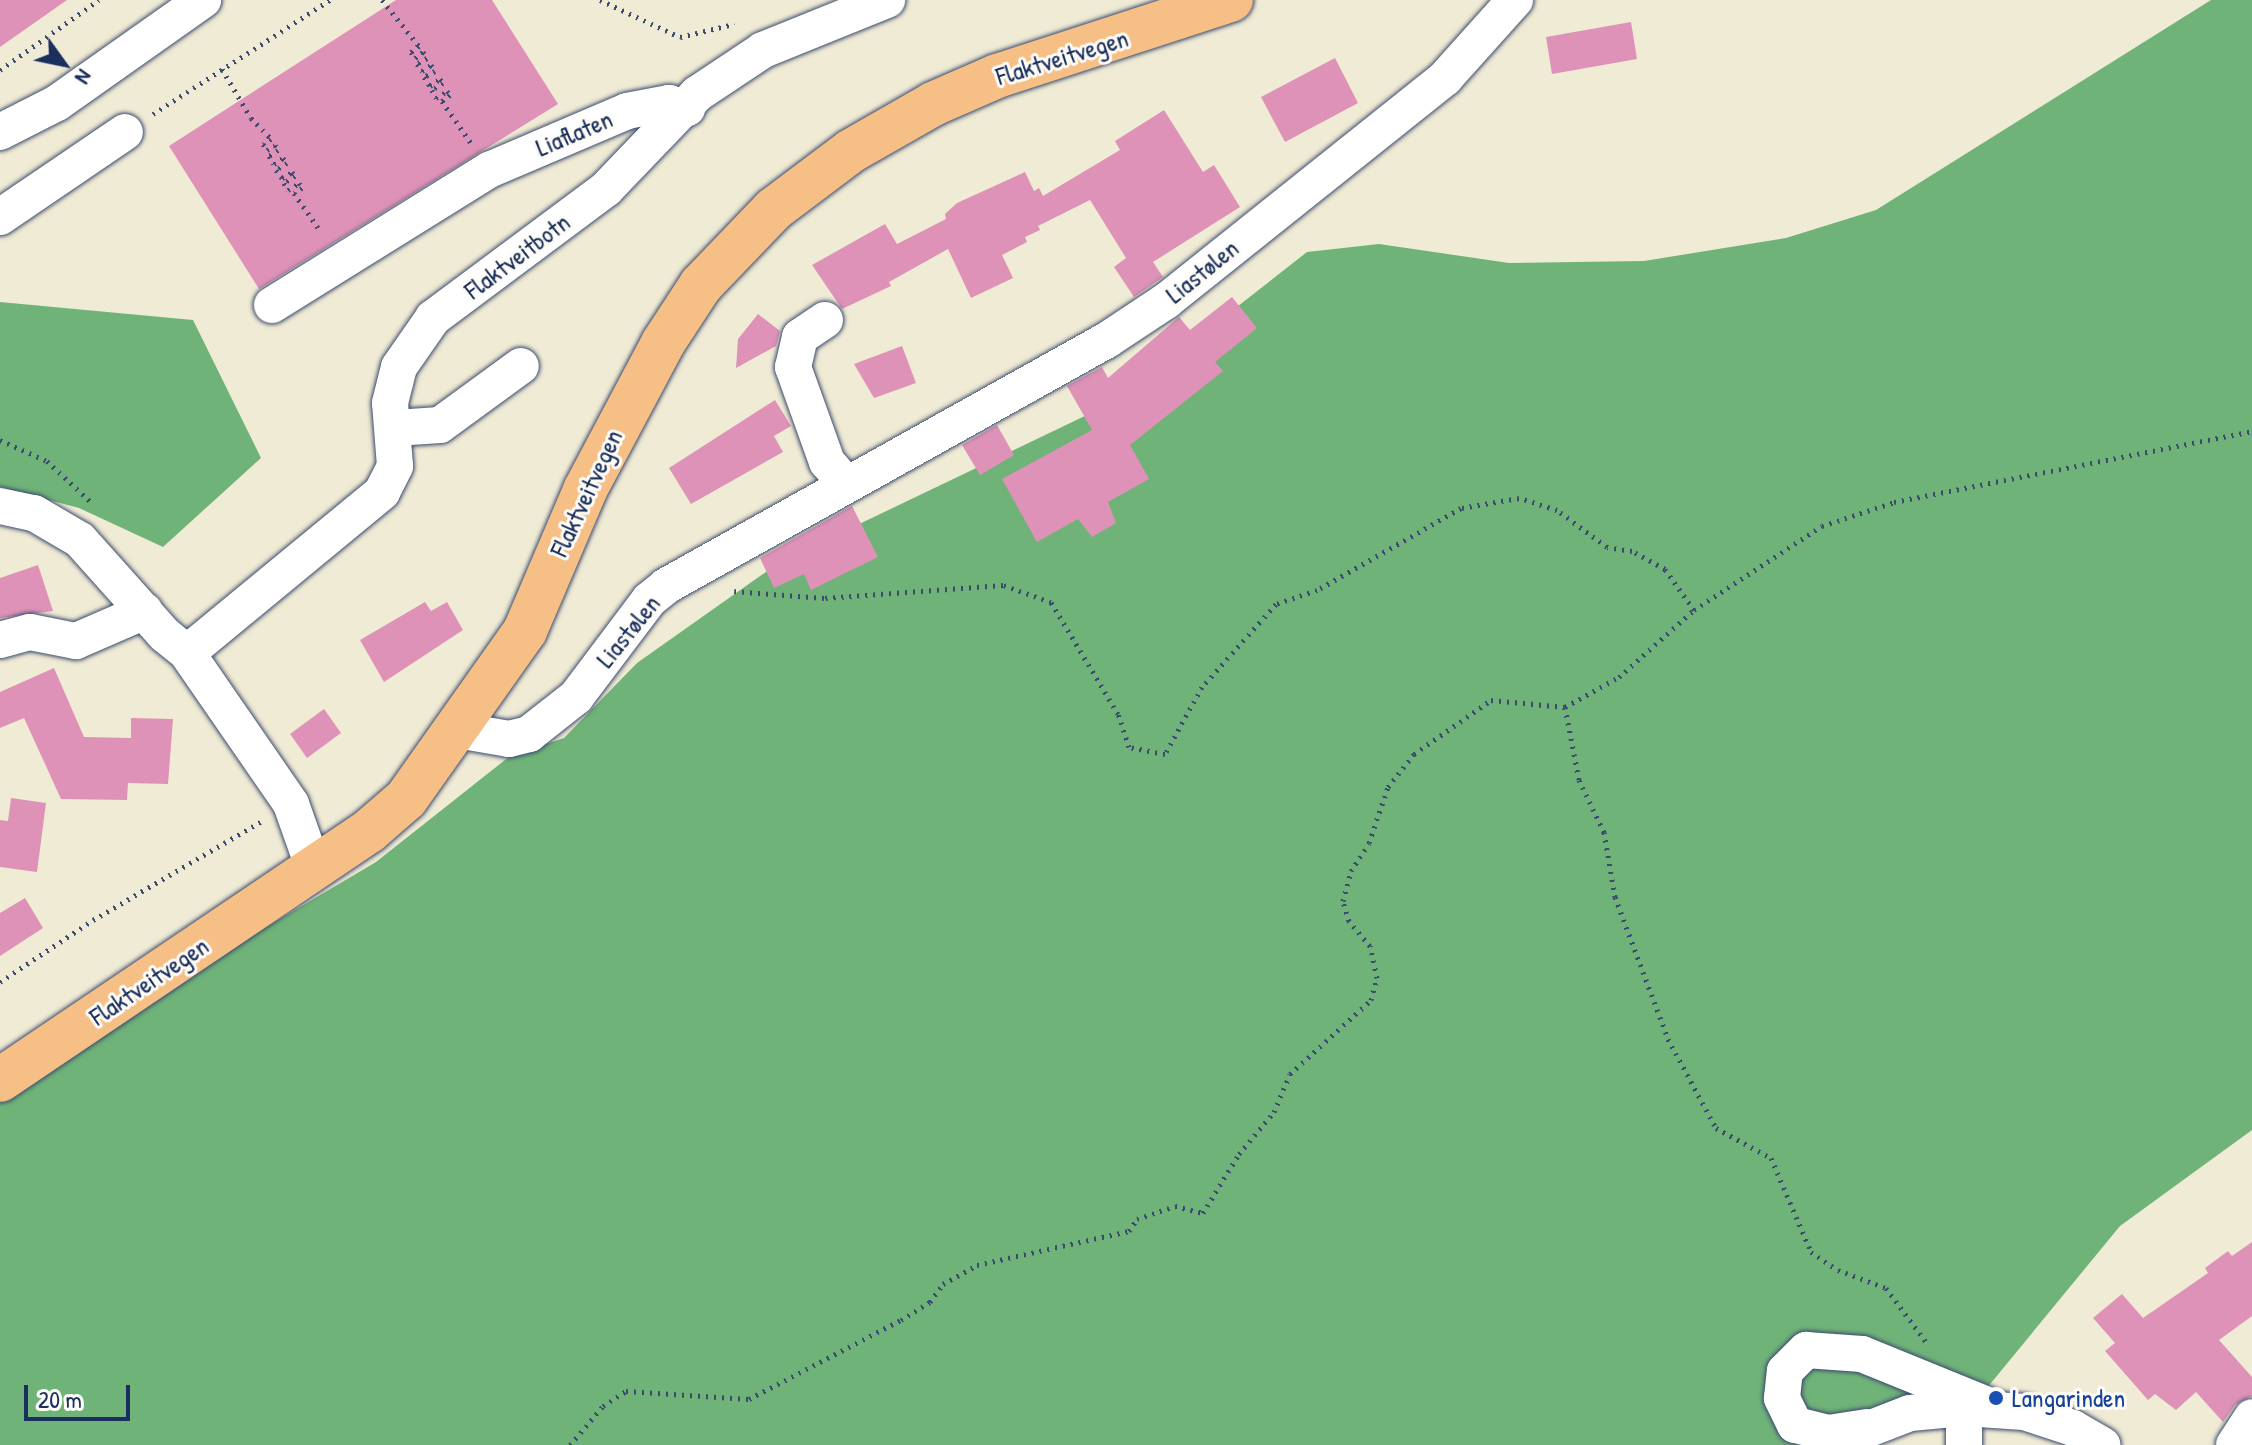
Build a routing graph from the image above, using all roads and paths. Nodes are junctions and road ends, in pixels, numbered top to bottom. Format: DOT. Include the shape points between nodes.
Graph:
graph roads {
  1 [pos="99,0"];
  2 [pos="203,0"];
  3 [pos="330,0"];
  4 [pos="382,0"];
  5 [pos="600,0"];
  6 [pos="887,0"];
  7 [pos="1231,0"];
  8 [pos="1515,0"];
  9 [pos="713,31"];
  10 [pos="222,69"];
  11 [pos="0,70"];
  12 [pos="687,108"];
  13 [pos="0,132"];
  14 [pos="125,132"];
  15 [pos="489,170"];
  16 [pos="0,217"];
  17 [pos="341,263"];
  18 [pos="272,305"];
  19 [pos="825,320"];
  20 [pos="521,366"];
  21 [pos="395,428"];
  22 [pos="2252,431"];
  23 [pos="847,485"];
  24 [pos="0,506"];
  25 [pos="730,590"];
  26 [pos="1694,610"];
  27 [pos="145,611"];
  28 [pos="0,640"];
  29 [pos="187,653"];
  30 [pos="1565,707"];
  31 [pos="457,730"];
  32 [pos="291,804"];
  33 [pos="313,866"];
  34 [pos="0,982"];
  35 [pos="0,1080"];
  36 [pos="1964,1401"];
  37 [pos="2252,1417"];
  38 [pos="1867,1427"];
  39 [pos="570,1445"];
  40 [pos="1834,1445"];
  41 [pos="1964,1445"];
  42 [pos="2102,1445"];
  43 [pos="2234,1445"];
  1 -- 11 [label="path"];
  2 -- 13 [label="street" via="57,103"];
  3 -- 10 [label="path"];
  4 -- 15 [label="path" via="419,46 411,52 415,58 423,52 427,58 417,64 422,71 431,65 435,71 424,77 430,86 440,79 443,83 432,90 436,98 447,91 450,95 442,101"];
  5 -- 9 [label="path" via="680,37"];
  6 -- 12 [label="street" via="763,50 697,94"];
  7 -- 31 [label="main road, Flaktveitvegen" via="997,76 933,104 851,151 774,209 701,285 663,343 585,490 525,631"];
  8 -- 23 [label="street, Liastølen" via="1445,78 1166,301 1094,348"];
  10 -- 14 [label="path"];
  10 -- 17 [label="path" via="251,118 271,139 263,144 267,150 275,145 278,150 269,156 274,164 283,158 287,163 276,170 282,178 292,172 295,176 284,183 288,190 299,183 302,188 294,193"];
  12 -- 15 [label="street, Liaflaten" via="669,103 627,111"];
  12 -- 21 [label="street, Flaktveitbotn" via="606,189 433,318 399,367 390,403"];
  14 -- 16 [label="street"];
  15 -- 17 [label="street, Liaflaten"];
  17 -- 18 [label="street, Liaflaten"];
  19 -- 23 [label="street" via="800,337 793,367 827,462"];
  20 -- 21 [label="street" via="440,425"];
  21 -- 29 [label="street, Flaktveitbotn" via="395,466 382,492"];
  22 -- 26 [label="path" via="1894,502 1822,526"];
  23 -- 31 [label="street, Liastølen" via="666,586 649,600 576,697 529,734 509,739"];
  24 -- 27 [label="street" via="34,513 80,540"];
  25 -- 26 [label="path" via="824,598 1003,585 1051,602 1118,714 1129,747 1165,754 1202,687 1276,604 1317,590 1461,508 1519,498 1557,510 1607,547 1632,551 1665,569"];
  26 -- 30 [label="path" via="1619,677"];
  27 -- 28 [label="street" via="76,641 30,632"];
  27 -- 29 [label="street"];
  29 -- 32 [label="street"];
  30 -- 36 [label="path" via="1579,780 1604,832 1615,897 1668,1039 1716,1128 1771,1158 1811,1252 1838,1270 1886,1288 1934,1355 1963,1381"];
  30 -- 39 [label="path" via="1491,700 1414,754 1388,787 1343,901 1349,921 1370,946 1377,978 1371,1000 1290,1074 1274,1112 1239,1154 1203,1213 1175,1206 1137,1219 1129,1231 977,1265 943,1284 930,1302 901,1320 749,1399 626,1391 603,1406"];
  31 -- 33 [label="main road, Flaktveitvegen" via="406,799 369,831"];
  32 -- 33 [label="street"];
  32 -- 34 [label="path" via="93,920"];
  33 -- 35 [label="main road, Flaktveitvegen"];
  36 -- 38 [label="street"];
  36 -- 38 [label="street" via="1862,1354 1806,1350 1785,1371 1782,1398 1795,1425 1828,1433"];
  36 -- 41 [label="street"];
  36 -- 42 [label="street" via="2073,1428"];
  37 -- 43 [label="street"];
  38 -- 40 [label="street"];
}
